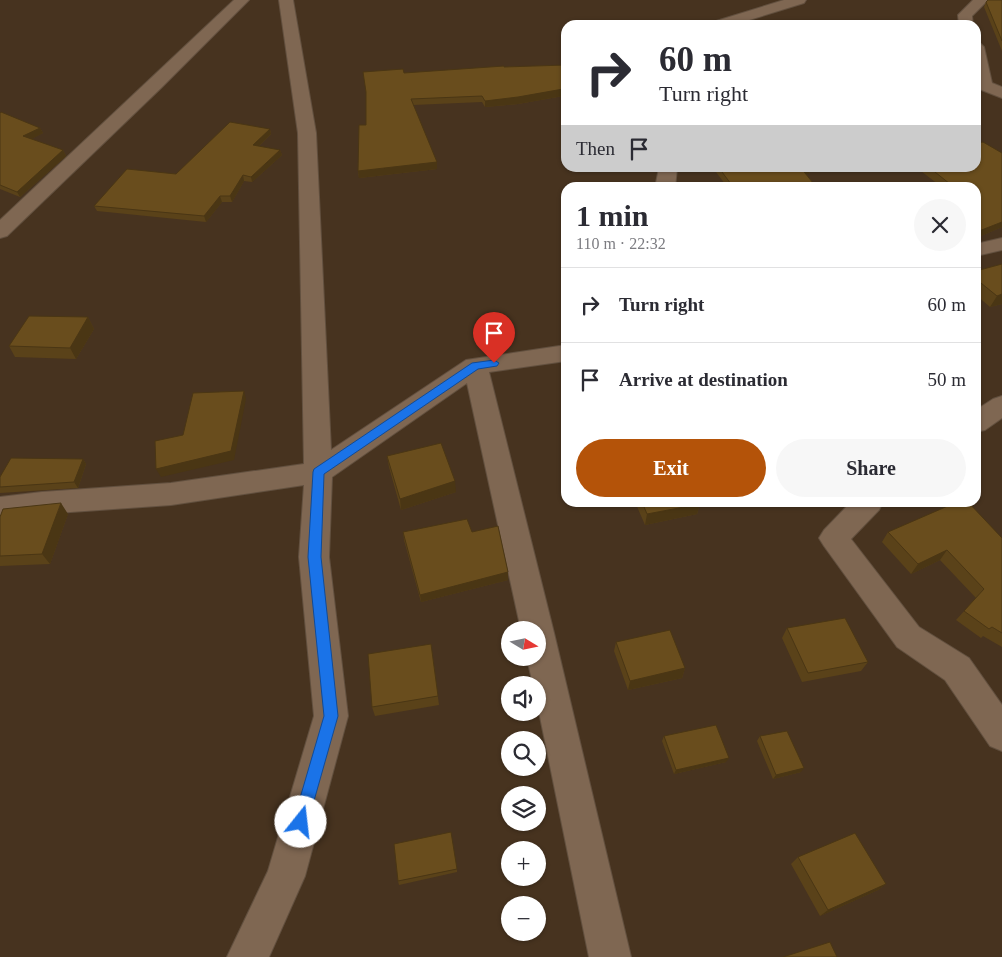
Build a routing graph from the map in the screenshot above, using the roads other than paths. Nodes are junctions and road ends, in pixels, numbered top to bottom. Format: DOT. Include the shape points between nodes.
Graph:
graph roads {
  1 [pos="242,0"];
  2 [pos="286,0"];
  3 [pos="799,0"];
  4 [pos="981,0"];
  5 [pos="734,20"];
  6 [pos="966,20"];
  7 [pos="981,74"];
  8 [pos="1002,93"];
  9 [pos="0,232"];
  10 [pos="1002,244"];
  11 [pos="981,249"];
  12 [pos="981,251"];
  13 [pos="1002,253"];
  14 [pos="561,354"];
  15 [pos="475,366"];
  16 [pos="1002,404"];
  17 [pos="981,419"];
  18 [pos="318,472"];
  19 [pos="864,507"];
  20 [pos="0,508"];
  21 [pos="535,621"];
  22 [pos="545,666"];
  23 [pos="1002,734"];
  24 [pos="248,957"];
  25 [pos="610,957"];
  1 -- 9 [label="street"];
  2 -- 18 [label="street" via="307,133"];
  3 -- 5 [label="street"];
  4 -- 6 [label="street" via="965,15"];
  7 -- 8 [label="street" via="985,86"];
  10 -- 11 [label="street"];
  12 -- 13 [label="street"];
  14 -- 15 [label="street"];
  15 -- 18 [label="street"];
  15 -- 21 [label="street"];
  16 -- 17 [label="street"];
  18 -- 20 [label="street" via="171,494"];
  18 -- 24 [label="street" via="314,557 331,716 286,876"];
  19 -- 23 [label="street" via="834,538 908,637 957,668"];
  22 -- 25 [label="street"];
}
